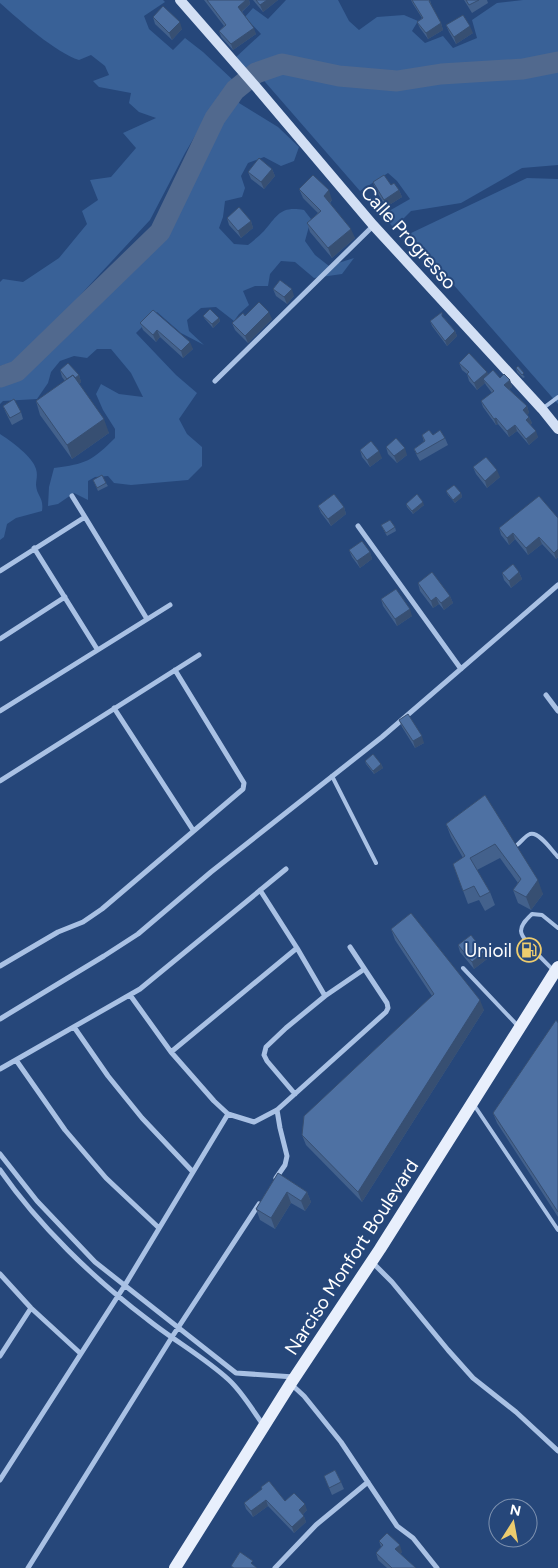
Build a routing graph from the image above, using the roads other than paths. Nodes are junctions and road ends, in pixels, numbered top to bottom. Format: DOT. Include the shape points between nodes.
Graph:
graph roads {
  1 [pos="180,0"];
  2 [pos="374,225"];
  3 [pos="215,381"];
  4 [pos="558,397"];
  5 [pos="542,409"];
  6 [pos="558,429"];
  7 [pos="72,496"];
  8 [pos="85,517"];
  9 [pos="358,526"];
  10 [pos="34,548"];
  11 [pos="0,571"];
  12 [pos="558,586"];
  13 [pos="65,597"];
  14 [pos="170,605"];
  15 [pos="147,619"];
  16 [pos="0,640"];
  17 [pos="97,649"];
  18 [pos="199,655"];
  19 [pos="461,669"];
  20 [pos="176,670"];
  21 [pos="546,695"];
  22 [pos="114,708"];
  23 [pos="558,710"];
  24 [pos="0,711"];
  25 [pos="332,776"];
  26 [pos="0,781"];
  27 [pos="193,830"];
  28 [pos="517,845"];
  29 [pos="558,857"];
  30 [pos="376,863"];
  31 [pos="286,869"];
  32 [pos="260,890"];
  33 [pos="558,928"];
  34 [pos="298,948"];
  35 [pos="350,948"];
  36 [pos="0,966"];
  37 [pos="463,968"];
  38 [pos="363,970"];
  39 [pos="556,970"];
  40 [pos="130,995"];
  41 [pos="325,996"];
  42 [pos="0,1019"];
  43 [pos="74,1027"];
  44 [pos="519,1027"];
  45 [pos="172,1052"];
  46 [pos="16,1060"];
  47 [pos="0,1069"];
  48 [pos="295,1094"];
  49 [pos="472,1103"];
  50 [pos="277,1110"];
  51 [pos="228,1114"];
  52 [pos="0,1154"];
  53 [pos="0,1170"];
  54 [pos="193,1172"];
  55 [pos="272,1184"];
  56 [pos="262,1200"];
  57 [pos="159,1228"];
  58 [pos="558,1230"];
  59 [pos="371,1262"];
  60 [pos="0,1274"];
  61 [pos="125,1285"];
  62 [pos="118,1295"];
  63 [pos="31,1308"];
  64 [pos="179,1327"];
  65 [pos="172,1337"];
  66 [pos="80,1354"];
  67 [pos="0,1356"];
  68 [pos="236,1373"];
  69 [pos="293,1380"];
  70 [pos="231,1382"];
  71 [pos="264,1426"];
  72 [pos="558,1451"];
  73 [pos="0,1480"];
  74 [pos="368,1482"];
  75 [pos="28,1568"];
  76 [pos="175,1568"];
  77 [pos="275,1568"];
  78 [pos="437,1568"];
  1 -- 2 [label="main road, Calle Progresso"];
  2 -- 3 [label="street"];
  2 -- 5 [label="main road, Calle Progresso"];
  4 -- 5 [label="lane"];
  5 -- 6 [label="main road, Calle Progresso"];
  7 -- 8 [label="street"];
  8 -- 10 [label="street"];
  8 -- 15 [label="street"];
  9 -- 19 [label="street"];
  10 -- 11 [label="street"];
  10 -- 13 [label="street"];
  12 -- 19 [label="street"];
  13 -- 16 [label="street"];
  13 -- 17 [label="street"];
  14 -- 15 [label="street"];
  15 -- 17 [label="street"];
  17 -- 24 [label="street"];
  18 -- 20 [label="street"];
  19 -- 25 [label="street"];
  20 -- 22 [label="street"];
  20 -- 27 [label="street" via="244,786"];
  21 -- 23 [label="street"];
  22 -- 26 [label="street"];
  22 -- 27 [label="street"];
  25 -- 30 [label="lane"];
  25 -- 42 [label="street" via="138,934"];
  27 -- 36 [label="street" via="102,909"];
  28 -- 29 [label="lane" via="529,834 534,834"];
  31 -- 32 [label="street"];
  32 -- 34 [label="street"];
  32 -- 40 [label="street"];
  33 -- 39 [label="lane" via="542,915 532,914 521,931 524,939"];
  34 -- 41 [label="street"];
  34 -- 45 [label="street"];
  35 -- 38 [label="street"];
  37 -- 44 [label="lane"];
  38 -- 41 [label="street"];
  38 -- 48 [label="street" via="387,1003 386,1012"];
  39 -- 44 [label="main road, Narciso Monfort Boulevard"];
  40 -- 43 [label="street"];
  40 -- 45 [label="street"];
  41 -- 48 [label="street" via="266,1047 264,1055 267,1061"];
  43 -- 46 [label="street"];
  43 -- 54 [label="street" via="142,1118"];
  44 -- 49 [label="main road, Narciso Monfort Boulevard"];
  45 -- 51 [label="street"];
  46 -- 47 [label="street"];
  46 -- 57 [label="street" via="65,1130 106,1178"];
  48 -- 50 [label="street"];
  49 -- 58 [label="lane"];
  49 -- 59 [label="main road, Narciso Monfort Boulevard"];
  50 -- 51 [label="street" via="254,1122"];
  50 -- 55 [label="street" via="288,1156"];
  51 -- 54 [label="street"];
  52 -- 61 [label="street" via="37,1201 96,1262"];
  53 -- 62 [label="street" via="46,1226 89,1271"];
  54 -- 57 [label="street"];
  56 -- 64 [label="street"];
  57 -- 61 [label="street"];
  59 -- 69 [label="main road, Narciso Monfort Boulevard"];
  59 -- 72 [label="street" via="392,1282 473,1378"];
  60 -- 63 [label="street"];
  61 -- 62 [label="street"];
  61 -- 64 [label="street"];
  62 -- 65 [label="street"];
  62 -- 66 [label="street"];
  63 -- 66 [label="street"];
  63 -- 67 [label="street"];
  64 -- 65 [label="street"];
  64 -- 68 [label="street"];
  65 -- 70 [label="street"];
  65 -- 75 [label="street"];
  66 -- 73 [label="street"];
  68 -- 69 [label="street"];
  68 -- 70 [label="street"];
  69 -- 71 [label="main road, Narciso Monfort Boulevard"];
  69 -- 74 [label="street"];
  70 -- 71 [label="street"];
  71 -- 76 [label="main road, Narciso Monfort Boulevard"];
  74 -- 77 [label="street" via="316,1525"];
  74 -- 78 [label="street" via="398,1526 413,1538"];
}
